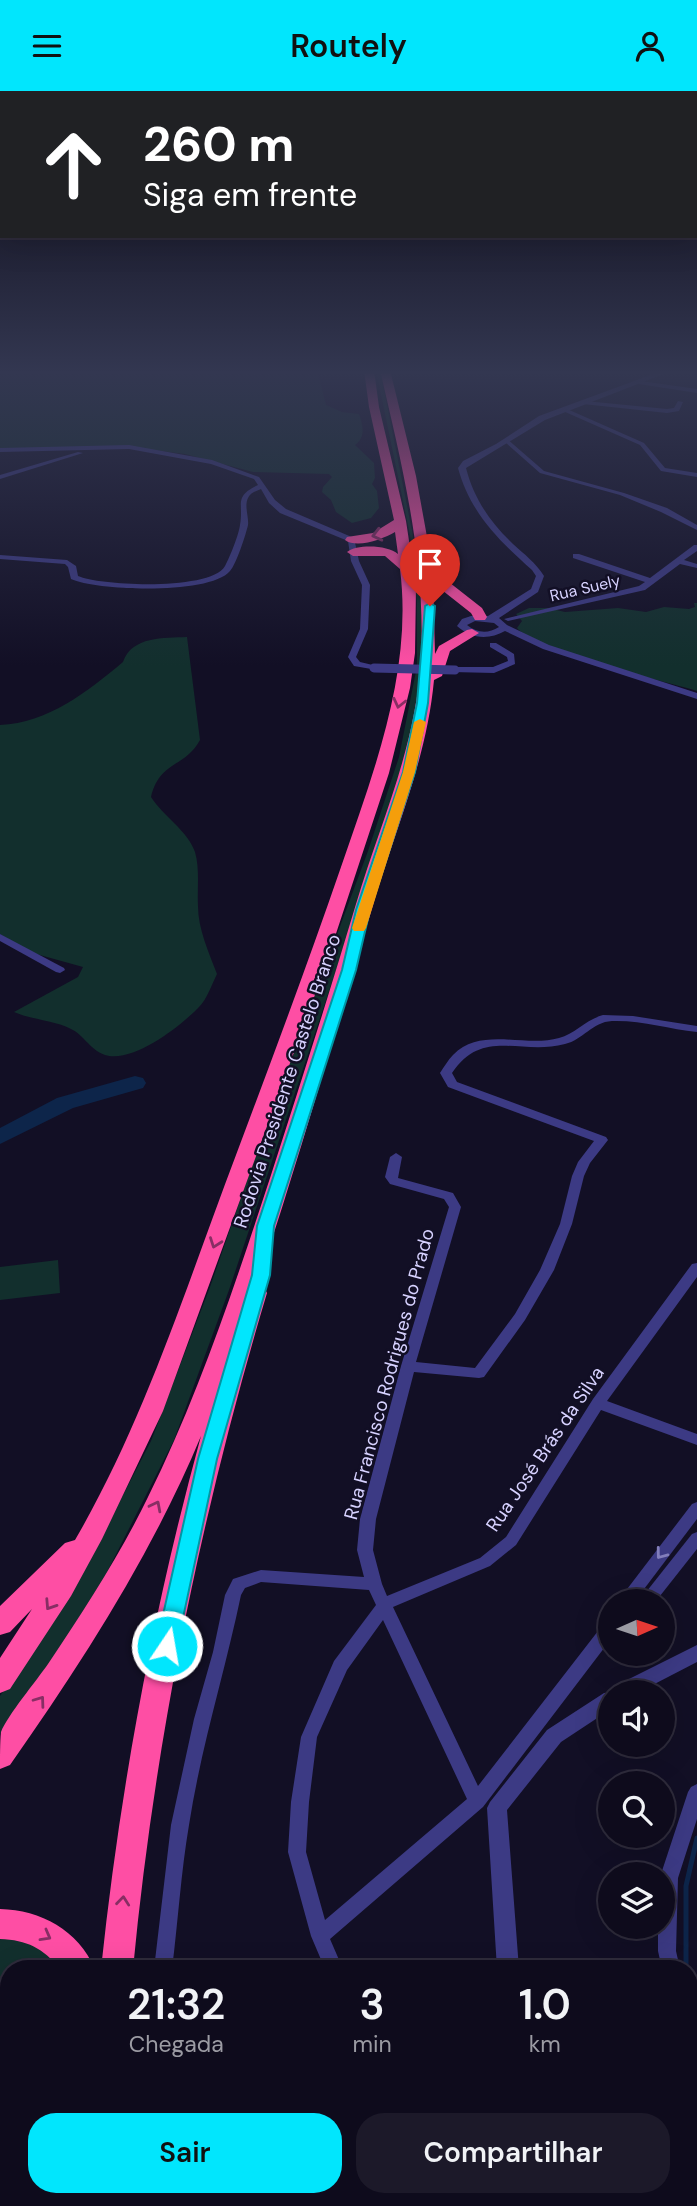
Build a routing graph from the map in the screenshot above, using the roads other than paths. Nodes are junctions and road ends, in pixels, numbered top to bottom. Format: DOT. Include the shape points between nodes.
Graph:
graph roads {
  1 [pos="27,469"];
  2 [pos="235,469"];
  3 [pos="388,469"];
  4 [pos="408,469"];
  5 [pos="463,469"];
  6 [pos="538,469"];
  7 [pos="662,469"];
  8 [pos="697,475"];
  9 [pos="0,477"];
  10 [pos="263,485"];
  11 [pos="400,521"];
  12 [pos="421,526"];
  13 [pos="697,528"];
  14 [pos="352,546"];
  15 [pos="697,547"];
  16 [pos="0,557"];
  17 [pos="576,557"];
  18 [pos="679,561"];
  19 [pos="697,566"];
  20 [pos="407,568"];
  21 [pos="651,581"];
  22 [pos="498,621"];
  23 [pos="475,634"];
  24 [pos="520,637"];
  25 [pos="493,638"];
  26 [pos="697,695"];
  27 [pos="420,725"];
  28 [pos="0,937"];
  29 [pos="60,970"];
  30 [pos="697,1029"];
  31 [pos="396,1157"];
  32 [pos="265,1226"];
  33 [pos="697,1267"];
  34 [pos="408,1366"];
  35 [pos="598,1403"];
  36 [pos="697,1440"];
  37 [pos="697,1508"];
  38 [pos="93,1532"];
  39 [pos="697,1538"];
  40 [pos="239,1583"];
  41 [pos="374,1584"];
  42 [pos="635,1589"];
  43 [pos="657,1589"];
  44 [pos="386,1603"];
  45 [pos="0,1624"];
  46 [pos="598,1645"];
  47 [pos="697,1653"];
  48 [pos="645,1680"];
  49 [pos="0,1681"];
  50 [pos="598,1707"];
  51 [pos="0,1756"];
  52 [pos="697,1793"];
  53 [pos="477,1801"];
  54 [pos="498,1808"];
  55 [pos="0,1924"];
  56 [pos="320,1936"];
  57 [pos="74,1960"];
  58 [pos="118,1960"];
  59 [pos="164,1960"];
  60 [pos="330,1960"];
  61 [pos="507,1960"];
  62 [pos="669,1960"];
  1 -- 9 [label="street"];
  2 -- 10 [label="street"];
  3 -- 11 [label="highway, Rodovia Presidente Castelo Branco"];
  4 -- 12 [label="highway, Rodovia Presidente Castelo Branco"];
  5 -- 22 [label="street" via="467,489 484,520 535,568 541,580"];
  6 -- 13 [label="street" via="622,494"];
  7 -- 8 [label="street"];
  10 -- 14 [label="street" via="283,511"];
  10 -- 16 [label="street" via="243,500 244,525 228,569 205,582 85,582 74,577 66,562"];
  11 -- 14 [label="highway, one-way" via="391,531"];
  11 -- 20 [label="highway, Rodovia Presidente Castelo Branco"];
  12 -- 22 [label="highway" via="436,577 477,611"];
  12 -- 27 [label="highway, Rodovia Presidente Castelo Branco" via="430,606"];
  14 -- 20 [label="highway" via="390,553"];
  14 -- 25 [label="street, bridge" via="366,597 364,629 352,657 357,664 494,670 512,661"];
  15 -- 18 [label="street, Rua Suely"];
  17 -- 21 [label="street"];
  18 -- 19 [label="street"];
  18 -- 21 [label="street, Rua Suely"];
  20 -- 38 [label="highway, Rodovia Presidente Castelo Branco, one-way" via="409,620 403,688 369,816 187,1320 151,1411"];
  21 -- 22 [label="street, Rua Suely" via="642,589"];
  22 -- 23 [label="street" via="462,624"];
  22 -- 24 [label="street"];
  22 -- 25 [label="street"];
  23 -- 25 [label="street"];
  23 -- 27 [label="highway" via="444,649"];
  24 -- 25 [label="street"];
  24 -- 26 [label="street"];
  27 -- 32 [label="highway, Rodovia Presidente Castelo Branco" via="349,970"];
  28 -- 29 [label="street"];
  30 -- 34 [label="street" via="622,1018 596,1019 563,1041 474,1046 456,1057 446,1073 452,1084 602,1140 578,1176 548,1270 479,1373"];
  31 -- 34 [label="street, Rua Francisco Rodrigues do Prado" via="394,1181 449,1196 455,1206"];
  51 -- 32 [label="highway, Rodovia Presidente Castelo Branco, one-way" via="96,1614 159,1500 201,1403"];
  58 -- 32 [label="highway, one-way" via="141,1772 207,1459 261,1275"];
  33 -- 35 [label="street, Rua José Brás da Silva"];
  34 -- 41 [label="street, Rua Francisco Rodrigues do Prado" via="368,1519 365,1550"];
  35 -- 36 [label="street"];
  35 -- 44 [label="street, Rua José Brás da Silva" via="511,1541 485,1562"];
  37 -- 42 [label="street, one-way"];
  38 -- 45 [label="highway"];
  38 -- 49 [label="highway, Rodovia Presidente Castelo Branco, one-way"];
  39 -- 43 [label="street"];
  40 -- 41 [label="street" via="261,1576"];
  40 -- 59 [label="street" via="202,1719 183,1812"];
  41 -- 44 [label="street, Rua Francisco Rodrigues do Prado"];
  44 -- 53 [label="street, Rua Francisco Rodrigues do Prado"];
  44 -- 56 [label="street" via="340,1666 309,1737 297,1852"];
  46 -- 53 [label="street"];
  47 -- 48 [label="street"];
  50 -- 54 [label="street" via="554,1736"];
  52 -- 62 [label="street" via="669,1878"];
  53 -- 54 [label="street"];
  53 -- 56 [label="street"];
  54 -- 61 [label="street"];
  55 -- 57 [label="highway, one-way" via="47,1933"];
  56 -- 60 [label="street"];
}
